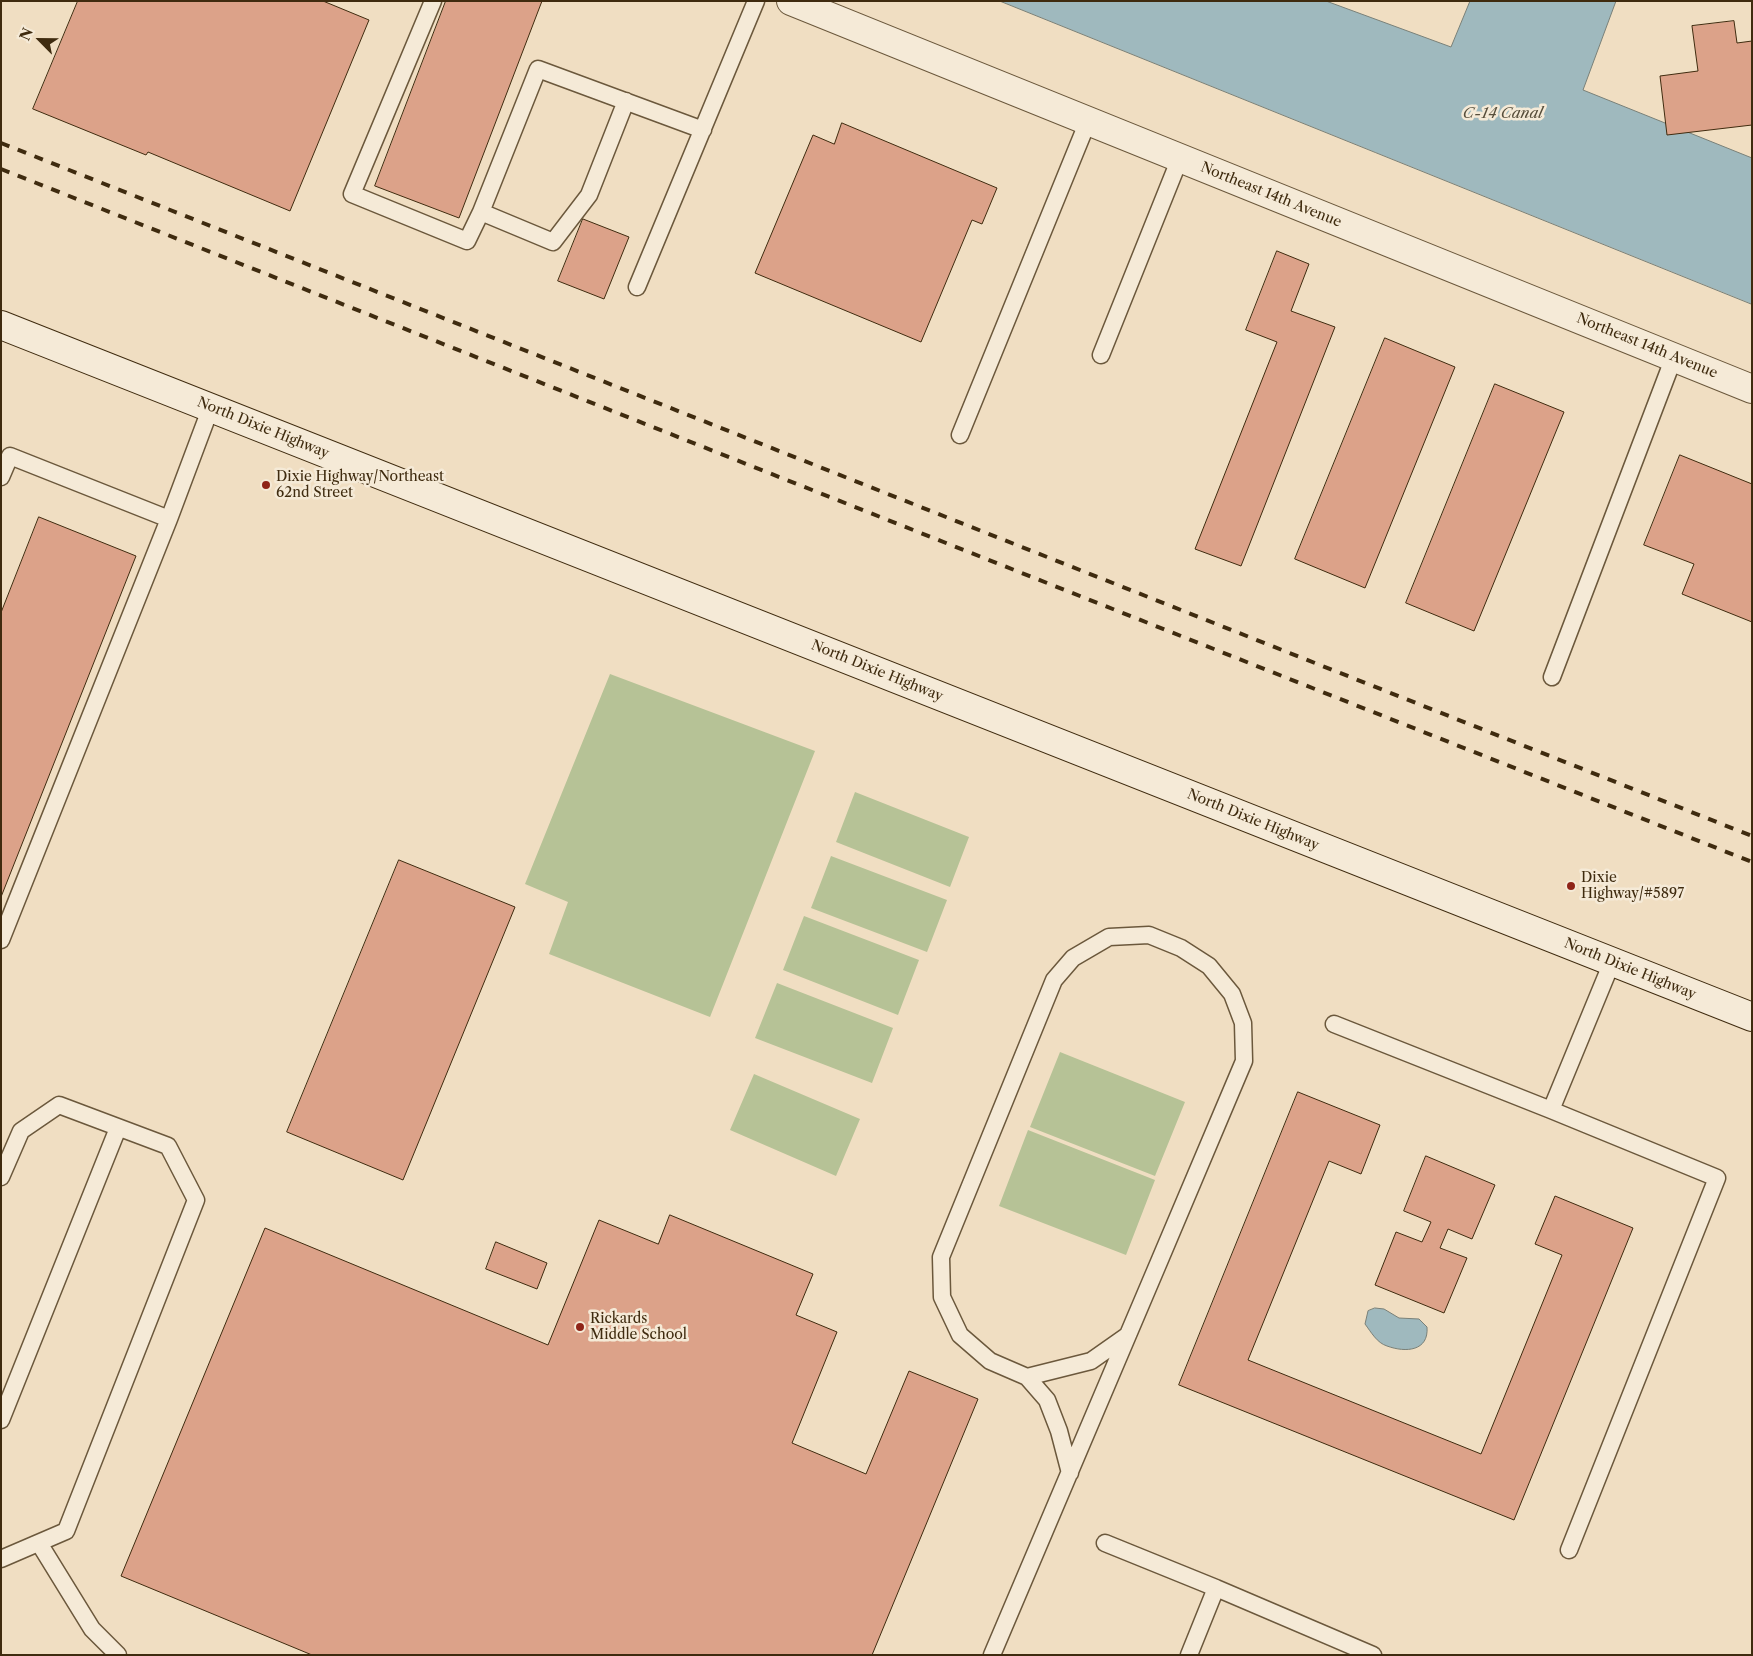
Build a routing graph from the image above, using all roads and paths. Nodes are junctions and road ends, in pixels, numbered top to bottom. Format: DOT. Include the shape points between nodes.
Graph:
graph roads {
  1 [pos="433,1"];
  2 [pos="756,1"];
  3 [pos="791,1"];
  4 [pos="626,101"];
  5 [pos="1088,121"];
  6 [pos="703,130"];
  7 [pos="1180,158"];
  8 [pos="481,212"];
  9 [pos="637,287"];
  10 [pos="1,324"];
  11 [pos="1101,355"];
  12 [pos="1674,357"];
  13 [pos="1752,389"];
  14 [pos="211,407"];
  15 [pos="960,435"];
  16 [pos="6,454"];
  17 [pos="1,477"];
  18 [pos="169,519"];
  19 [pos="1552,677"];
  20 [pos="1,940"];
  21 [pos="1612,962"];
  22 [pos="1752,1017"];
  23 [pos="1334,1024"];
  24 [pos="1551,1110"];
  25 [pos="118,1128"];
  26 [pos="1,1178"];
  27 [pos="1128,1335"];
  28 [pos="1027,1377"];
  29 [pos="1,1420"];
  30 [pos="1070,1473"];
  31 [pos="39,1543"];
  32 [pos="1104,1543"];
  33 [pos="1569,1550"];
  34 [pos="1,1559"];
  35 [pos="1216,1588"];
  36 [pos="118,1655"];
  37 [pos="992,1655"];
  38 [pos="1188,1655"];
  39 [pos="1373,1655"];
  1 -- 8 [label="lane" via="352,194 467,241"];
  2 -- 6 [label="lane"];
  3 -- 5 [label="main road, Northeast 14th Avenue"];
  4 -- 6 [label="lane"];
  4 -- 8 [label="lane" via="589,195 554,242"];
  4 -- 8 [label="lane" via="538,69"];
  5 -- 7 [label="main road, Northeast 14th Avenue"];
  5 -- 15 [label="lane"];
  6 -- 9 [label="lane"];
  7 -- 11 [label="lane"];
  7 -- 12 [label="main road, Northeast 14th Avenue"];
  10 -- 14 [label="main road, North Dixie Highway"];
  12 -- 13 [label="main road, Northeast 14th Avenue"];
  12 -- 19 [label="lane"];
  14 -- 18 [label="lane"];
  14 -- 21 [label="main road, North Dixie Highway"];
  16 -- 17 [label="lane"];
  16 -- 18 [label="lane"];
  18 -- 20 [label="lane"];
  21 -- 22 [label="main road, North Dixie Highway"];
  21 -- 24 [label="lane"];
  23 -- 24 [label="lane"];
  24 -- 33 [label="lane" via="1717,1178"];
  25 -- 26 [label="lane" via="59,1105 21,1131"];
  25 -- 29 [label="lane"];
  25 -- 31 [label="lane" via="168,1146 196,1200 66,1532"];
  27 -- 28 [label="lane" via="1091,1361"];
  27 -- 28 [label="lane" via="1244,1061 1244,1023 1232,994 1209,966 1181,948 1149,935 1109,938 1074,958 1054,980 941,1257 942,1297 960,1335 990,1361"];
  27 -- 30 [label="lane"];
  28 -- 30 [label="lane" via="1047,1400"];
  30 -- 37 [label="lane"];
  31 -- 34 [label="lane"];
  31 -- 36 [label="lane" via="92,1629"];
  32 -- 35 [label="lane"];
  35 -- 38 [label="lane"];
  35 -- 39 [label="lane"];
}
